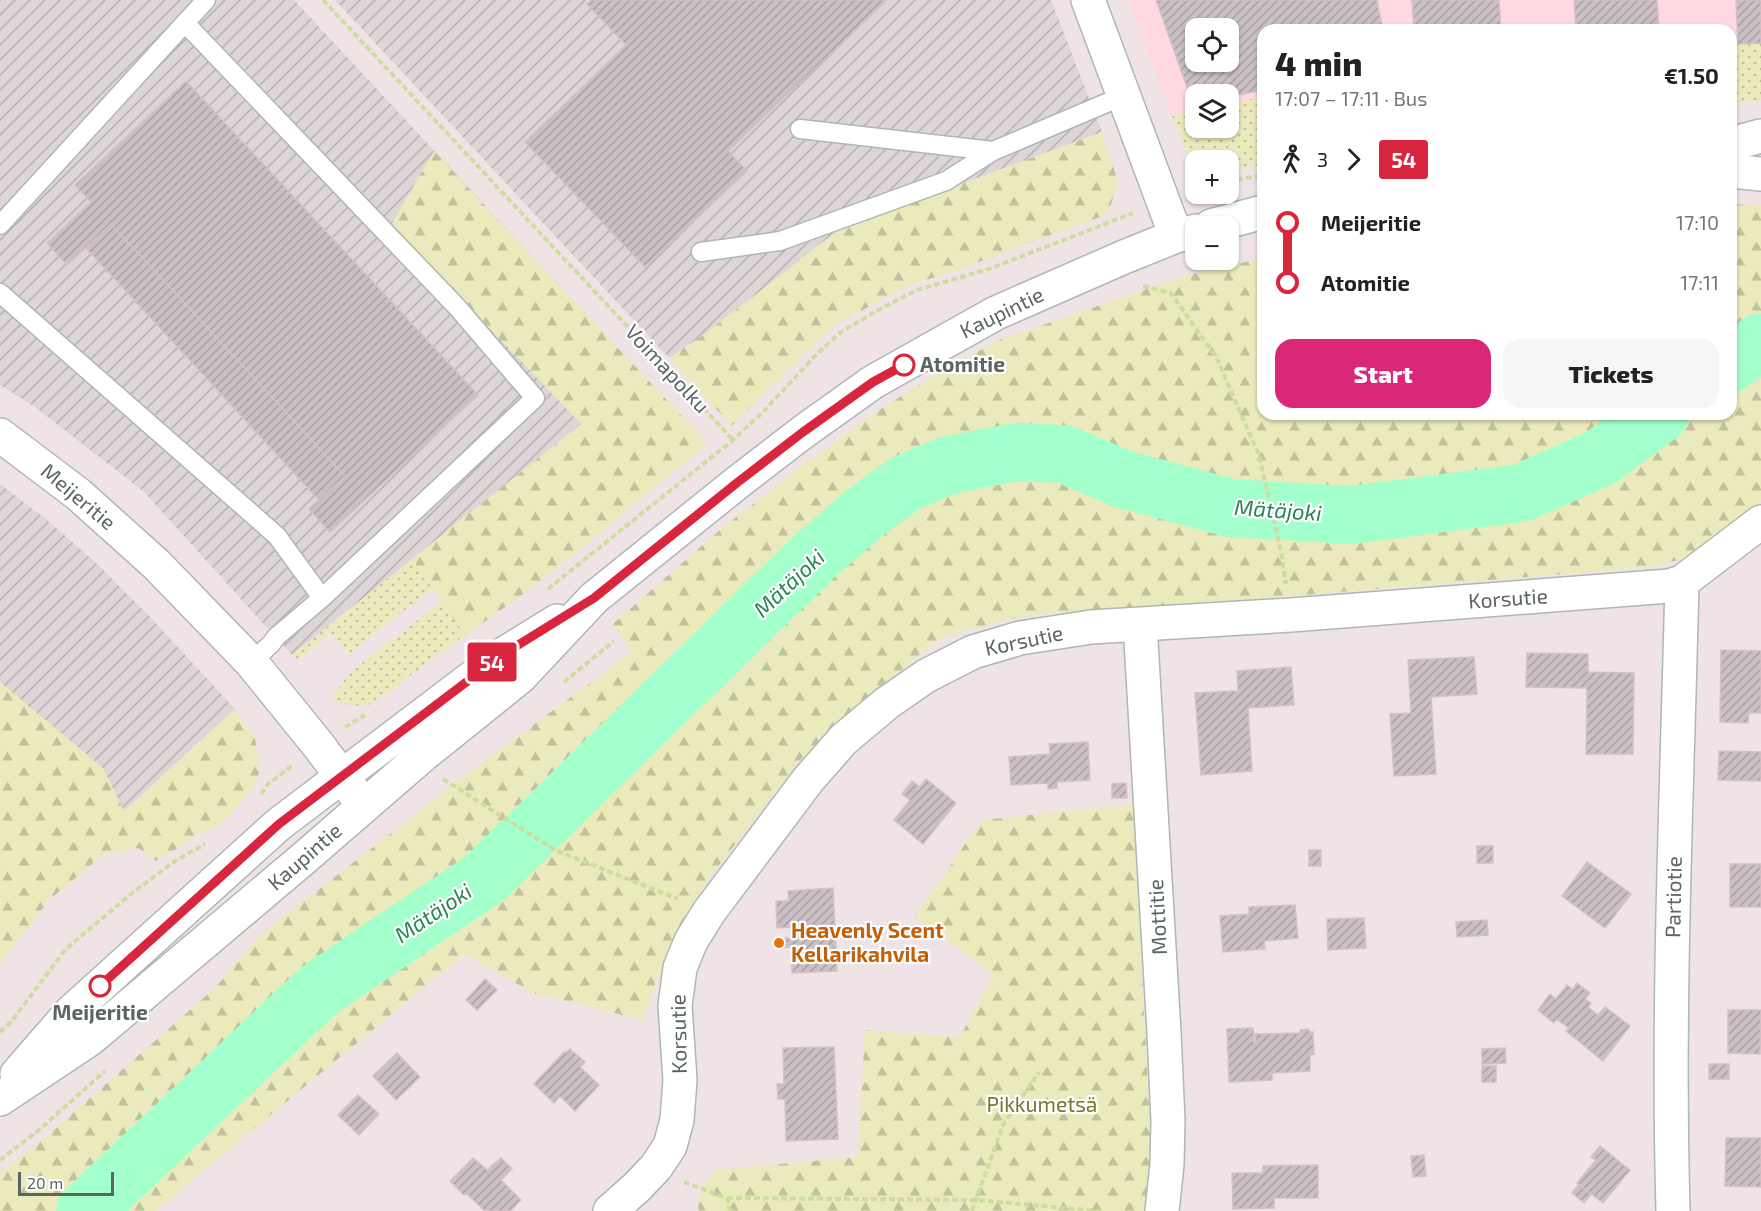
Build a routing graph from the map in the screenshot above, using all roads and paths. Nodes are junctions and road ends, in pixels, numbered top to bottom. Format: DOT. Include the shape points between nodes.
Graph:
graph roads {
  1 [pos="206,0"];
  2 [pos="323,0"];
  3 [pos="1088,0"];
  4 [pos="185,23"];
  5 [pos="1123,96"];
  6 [pos="800,129"];
  7 [pos="1761,136"];
  8 [pos="1737,143"];
  9 [pos="1737,146"];
  10 [pos="1761,149"];
  11 [pos="993,151"];
  12 [pos="1737,172"];
  13 [pos="1761,174"];
  14 [pos="1257,176"];
  15 [pos="1239,179"];
  16 [pos="1257,214"];
  17 [pos="1239,218"];
  18 [pos="0,225"];
  19 [pos="1185,231"];
  20 [pos="1185,233"];
  21 [pos="701,252"];
  22 [pos="1135,284"];
  23 [pos="0,293"];
  24 [pos="0,435"];
  25 [pos="733,440"];
  26 [pos="1761,522"];
  27 [pos="1281,551"];
  28 [pos="1682,582"];
  29 [pos="322,598"];
  30 [pos="594,598"];
  31 [pos="1140,624"];
  32 [pos="251,662"];
  33 [pos="319,746"];
  34 [pos="438,775"];
  35 [pos="342,776"];
  36 [pos="257,800"];
  37 [pos="364,806"];
  38 [pos="211,840"];
  39 [pos="709,912"];
  40 [pos="0,1032"];
  41 [pos="1040,1072"];
  42 [pos="0,1094"];
  43 [pos="0,1099"];
  44 [pos="656,1167"];
  45 [pos="727,1198"];
  46 [pos="976,1200"];
  47 [pos="610,1211"];
  48 [pos="730,1211"];
  49 [pos="972,1211"];
  50 [pos="1099,1211"];
  51 [pos="1162,1211"];
  52 [pos="1672,1211"];
  1 -- 4 [label="lane"];
  2 -- 25 [label="path, Voimapolku"];
  3 -- 5 [label="street"];
  4 -- 18 [label="lane"];
  4 -- 29 [label="lane" via="457,308 535,398"];
  5 -- 11 [label="lane"];
  5 -- 19 [label="street"];
  6 -- 11 [label="lane"];
  7 -- 8 [label="street"];
  9 -- 10 [label="street"];
  11 -- 21 [label="lane" via="946,181 780,241"];
  12 -- 13 [label="street"];
  14 -- 15 [label="path"];
  16 -- 17 [label="street"];
  20 -- 30 [label="street, Kaupintie" via="996,313 873,382 738,482"];
  22 -- 27 [label="path" via="1171,293 1216,357 1258,455"];
  23 -- 29 [label="lane" via="277,536"];
  24 -- 32 [label="street, Meijeritie" via="78,494 156,564"];
  26 -- 28 [label="street, Korsutie"];
  28 -- 31 [label="street, Korsutie" via="1659,588"];
  28 -- 52 [label="street, Partiotie" via="1672,962"];
  29 -- 32 [label="lane"];
  30 -- 35 [label="street, Kaupintie" via="502,655"];
  30 -- 37 [label="street, Kaupintie" via="519,677"];
  31 -- 39 [label="street, Korsutie" via="1020,638 973,652 926,676 843,740 808,780"];
  31 -- 51 [label="street, Mottitie" via="1168,1121"];
  32 -- 33 [label="street, Meijeritie"];
  33 -- 35 [label="street, Meijeritie"];
  33 -- 36 [label="path" via="268,784"];
  34 -- 39 [label="path" via="555,850"];
  35 -- 37 [label="street, Meijeritie"];
  35 -- 42 [label="street, Kaupintie" via="279,824 71,1012"];
  37 -- 43 [label="street, Kaupintie" via="90,1039"];
  38 -- 40 [label="path" via="131,894 66,949"];
  39 -- 44 [label="street, Korsutie" via="680,968 675,1006 680,1080 677,1120 670,1146"];
  41 -- 46 [label="path" via="1003,1125"];
  44 -- 45 [label="path" via="661,1174"];
  44 -- 47 [label="street, Korsutie"];
  45 -- 46 [label="path"];
  45 -- 48 [label="path"];
  46 -- 49 [label="path"];
  46 -- 50 [label="path"];
}
